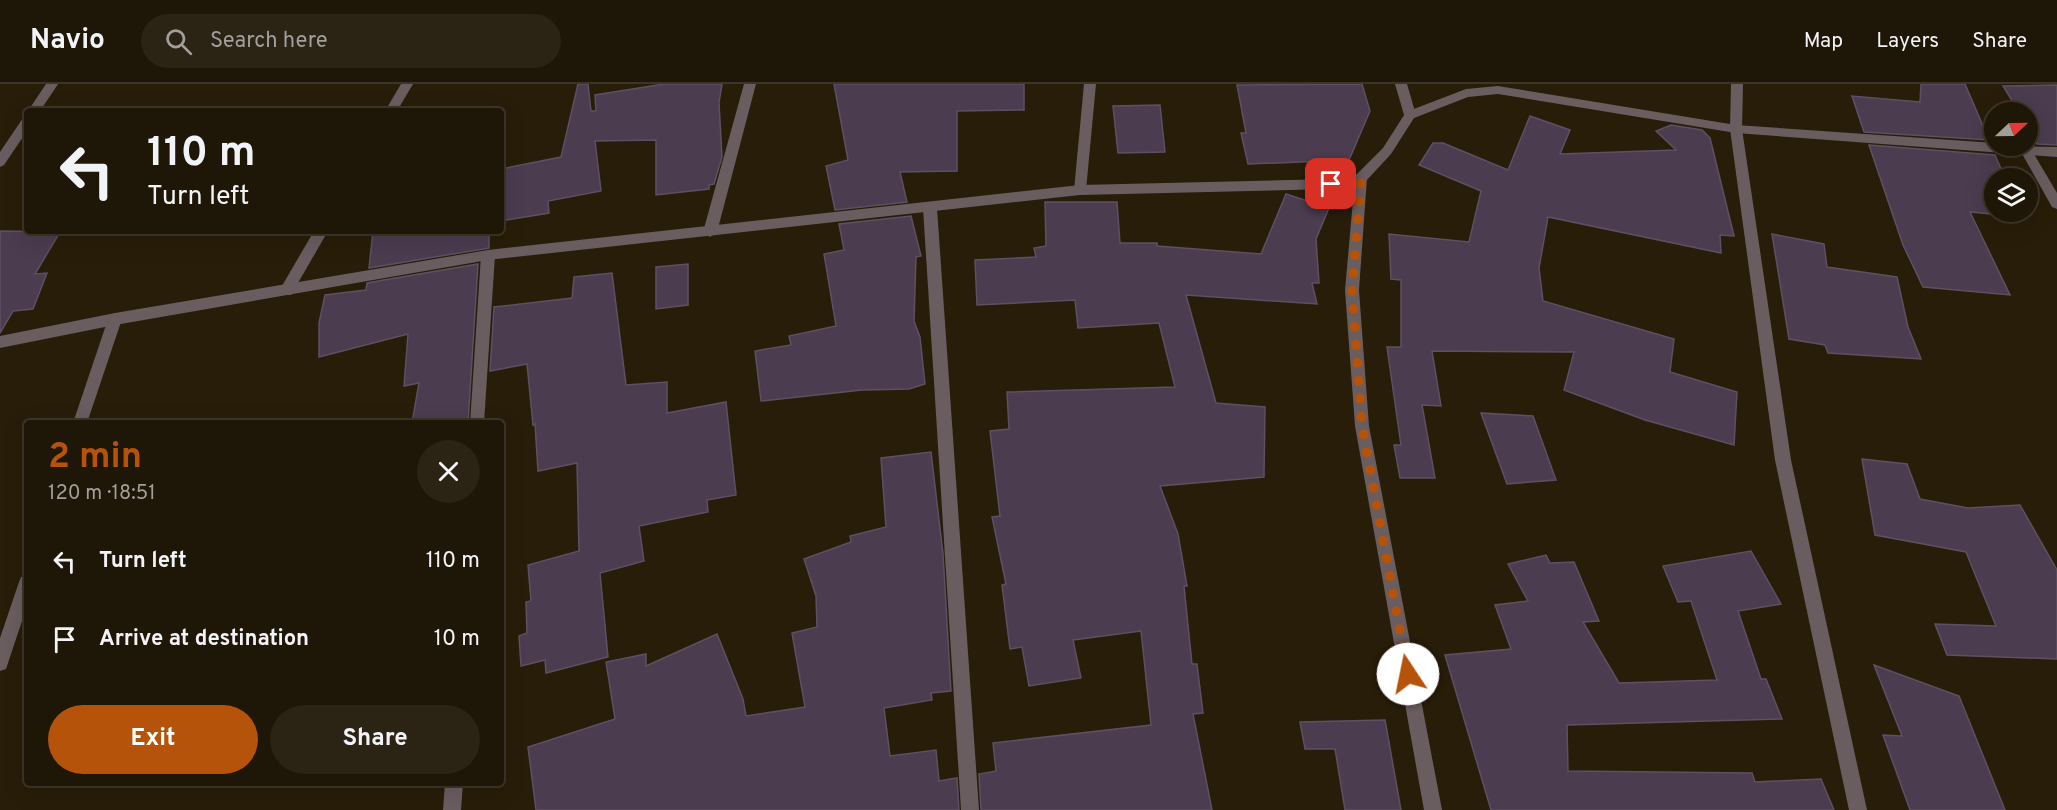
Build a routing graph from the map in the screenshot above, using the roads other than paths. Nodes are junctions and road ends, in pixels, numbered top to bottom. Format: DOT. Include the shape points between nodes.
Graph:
graph roads {
  1 [pos="52,84"];
  2 [pos="408,84"];
  3 [pos="750,84"];
  4 [pos="1090,84"];
  5 [pos="1401,84"];
  6 [pos="1737,84"];
  7 [pos="36,108"];
  8 [pos="393,108"];
  9 [pos="1410,115"];
  10 [pos="24,126"];
  11 [pos="1736,129"];
  12 [pos="1984,149"];
  13 [pos="2038,152"];
  14 [pos="2057,152"];
  15 [pos="2029,156"];
  16 [pos="0,162"];
  17 [pos="1361,178"];
  18 [pos="1080,190"];
  19 [pos="2057,204"];
  20 [pos="930,208"];
  21 [pos="710,232"];
  22 [pos="319,234"];
  23 [pos="488,255"];
  24 [pos="286,291"];
  25 [pos="115,319"];
  26 [pos="0,342"];
  27 [pos="81,420"];
  28 [pos="477,420"];
  29 [pos="24,591"];
  30 [pos="0,663"];
  31 [pos="454,786"];
  32 [pos="452,810"];
  33 [pos="970,810"];
  34 [pos="1433,810"];
  35 [pos="1858,810"];
  1 -- 7 [label="street"];
  2 -- 8 [label="street"];
  3 -- 21 [label="street"];
  4 -- 18 [label="street"];
  5 -- 9 [label="street"];
  6 -- 11 [label="street"];
  9 -- 11 [label="street" via="1466,93 1498,90"];
  9 -- 17 [label="street" via="1387,151"];
  10 -- 16 [label="street"];
  11 -- 12 [label="street"];
  11 -- 35 [label="street" via="1783,460"];
  13 -- 14 [label="street"];
  15 -- 19 [label="street"];
  17 -- 18 [label="street" via="1331,184"];
  17 -- 34 [label="street" via="1352,290 1362,426"];
  18 -- 20 [label="street"];
  20 -- 21 [label="street"];
  20 -- 33 [label="street"];
  21 -- 23 [label="street"];
  22 -- 24 [label="street"];
  23 -- 24 [label="street"];
  23 -- 28 [label="street"];
  24 -- 25 [label="street"];
  25 -- 26 [label="street"];
  25 -- 27 [label="street"];
  29 -- 30 [label="street"];
  31 -- 32 [label="street"];
}
